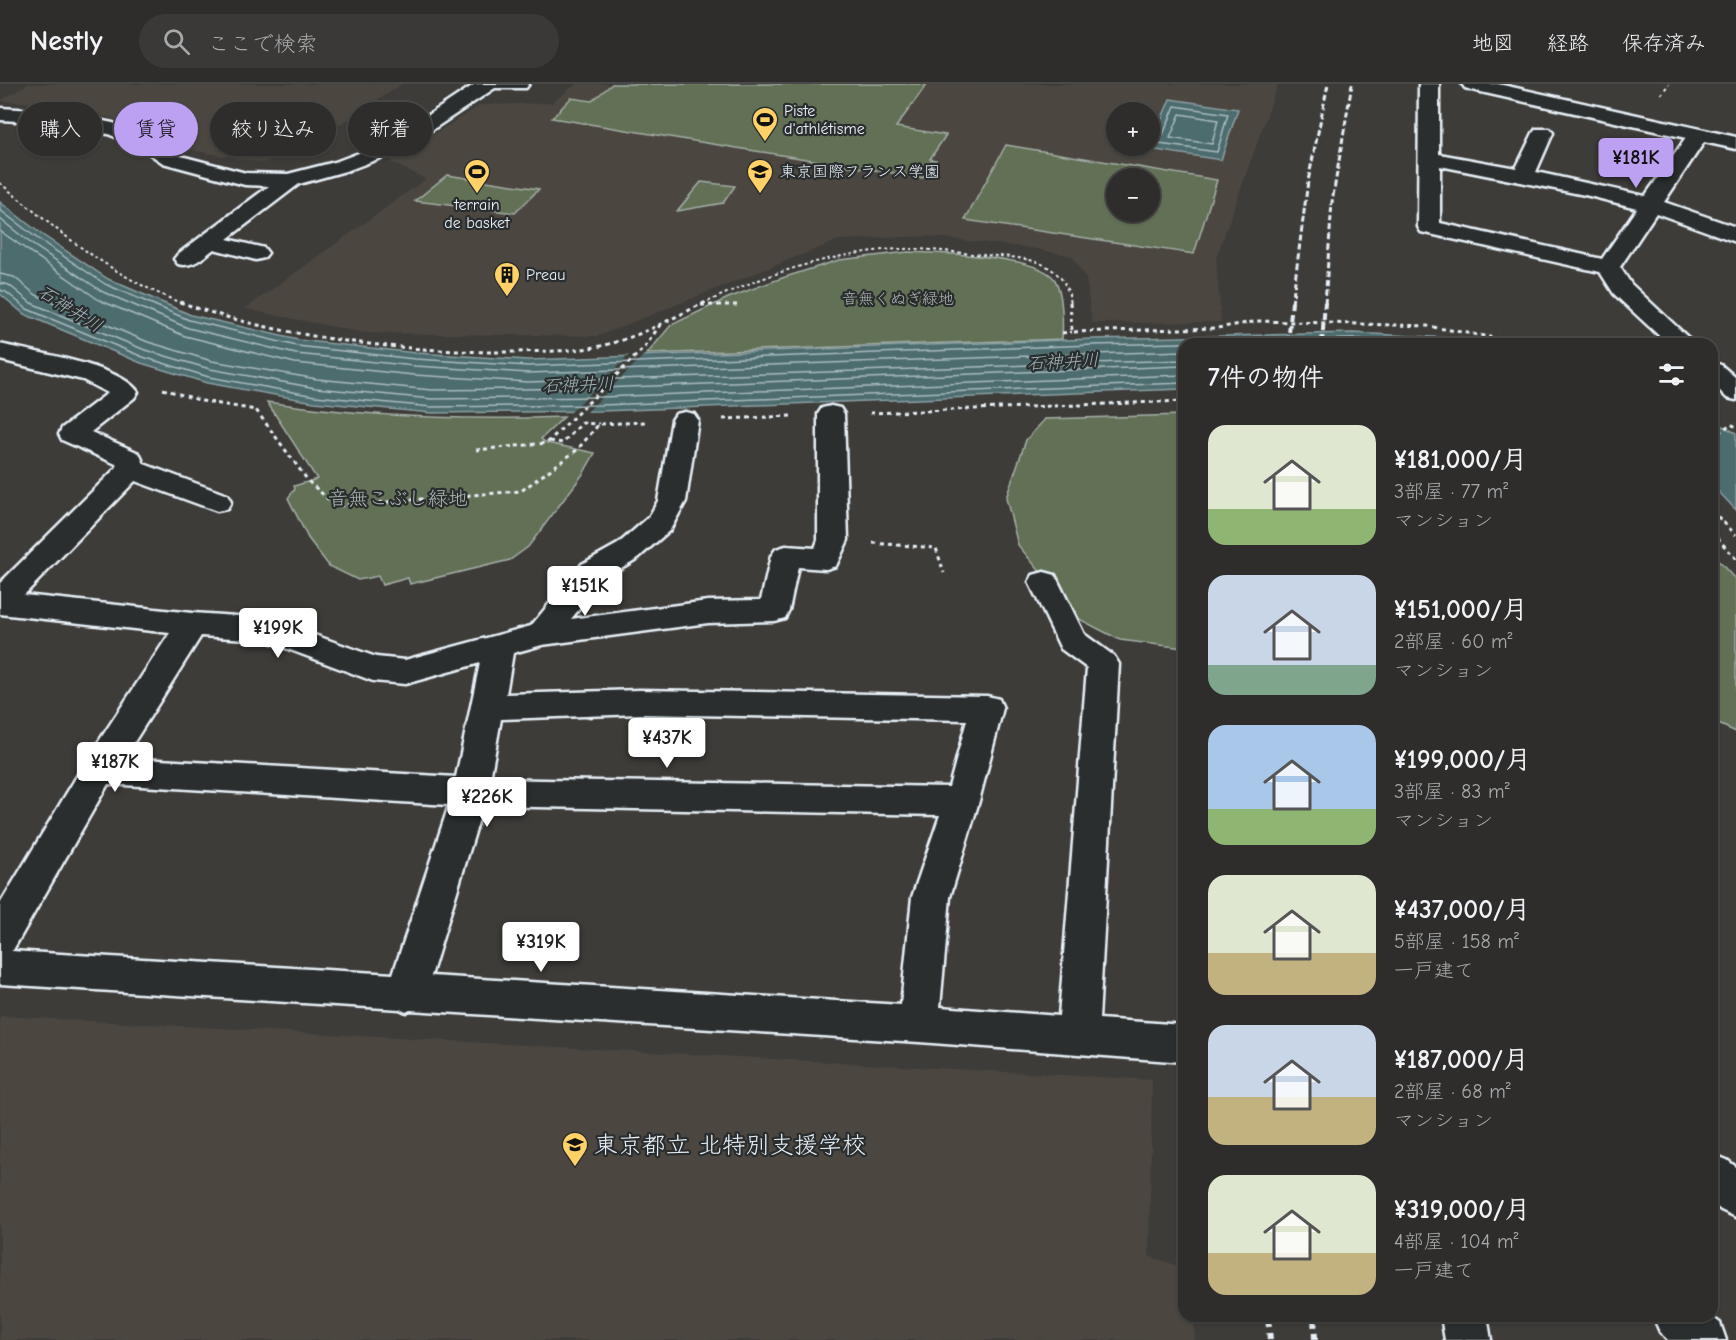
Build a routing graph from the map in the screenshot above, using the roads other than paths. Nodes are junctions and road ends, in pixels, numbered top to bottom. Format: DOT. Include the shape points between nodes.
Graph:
graph roads {
  1 [pos="488,84"];
  2 [pos="501,84"];
  3 [pos="519,84"];
  4 [pos="1429,84"];
  5 [pos="1472,84"];
  6 [pos="1596,93"];
  7 [pos="1575,106"];
  8 [pos="0,114"];
  9 [pos="1543,133"];
  10 [pos="1699,134"];
  11 [pos="1736,143"];
  12 [pos="1429,158"];
  13 [pos="1524,177"];
  14 [pos="292,179"];
  15 [pos="1649,205"];
  16 [pos="1736,235"];
  17 [pos="210,241"];
  18 [pos="256,253"];
  19 [pos="186,259"];
  20 [pos="1608,267"];
  21 [pos="1676,338"];
  22 [pos="0,352"];
  23 [pos="1718,376"];
  24 [pos="1736,392"];
  25 [pos="831,414"];
  26 [pos="685,420"];
  27 [pos="131,470"];
  28 [pos="217,502"];
  29 [pos="1044,582"];
  30 [pos="0,602"];
  31 [pos="192,624"];
  32 [pos="542,634"];
  33 [pos="499,645"];
  34 [pos="488,707"];
  35 [pos="98,770"];
  36 [pos="470,792"];
  37 [pos="962,801"];
  38 [pos="0,938"];
  39 [pos="0,967"];
  40 [pos="406,994"];
  41 [pos="919,1024"];
  42 [pos="1078,1035"];
  43 [pos="1178,1043"];
  44 [pos="1718,1180"];
  45 [pos="1736,1196"];
  46 [pos="1465,1322"];
  47 [pos="1682,1322"];
  48 [pos="1468,1340"];
  49 [pos="1702,1340"];
  1 -- 14 [label="street" via="395,146"];
  2 -- 3 [label="street"];
  4 -- 12 [label="street"];
  5 -- 7 [label="street"];
  6 -- 7 [label="street"];
  7 -- 10 [label="street"];
  8 -- 14 [label="street" via="52,117 113,129 145,142 170,159 245,179"];
  9 -- 13 [label="street"];
  10 -- 11 [label="street"];
  10 -- 15 [label="street"];
  12 -- 13 [label="street"];
  12 -- 20 [label="street" via="1429,227"];
  13 -- 15 [label="street"];
  14 -- 17 [label="street"];
  15 -- 16 [label="street"];
  15 -- 20 [label="street"];
  17 -- 18 [label="street"];
  17 -- 19 [label="street"];
  20 -- 21 [label="street" via="1623,289"];
  22 -- 27 [label="street" via="92,374 124,392 72,434 129,459"];
  23 -- 24 [label="street"];
  25 -- 32 [label="street" via="833,540 825,559 786,556 774,610 708,612"];
  26 -- 32 [label="street" via="672,501 660,523 628,551 593,572"];
  27 -- 28 [label="street"];
  27 -- 30 [label="street"];
  29 -- 42 [label="street" via="1072,641 1102,664"];
  30 -- 31 [label="street"];
  31 -- 33 [label="street" via="267,629 373,669 405,672"];
  31 -- 35 [label="street"];
  32 -- 33 [label="street"];
  33 -- 34 [label="street"];
  34 -- 36 [label="street"];
  34 -- 37 [label="street" via="640,702 987,708"];
  35 -- 36 [label="street"];
  35 -- 38 [label="street"];
  36 -- 37 [label="street"];
  36 -- 40 [label="street"];
  37 -- 41 [label="street" via="931,897"];
  39 -- 40 [label="street"];
  40 -- 41 [label="street"];
  41 -- 42 [label="street"];
  42 -- 43 [label="street"];
  44 -- 45 [label="street"];
  46 -- 48 [label="street"];
  47 -- 49 [label="street"];
}
